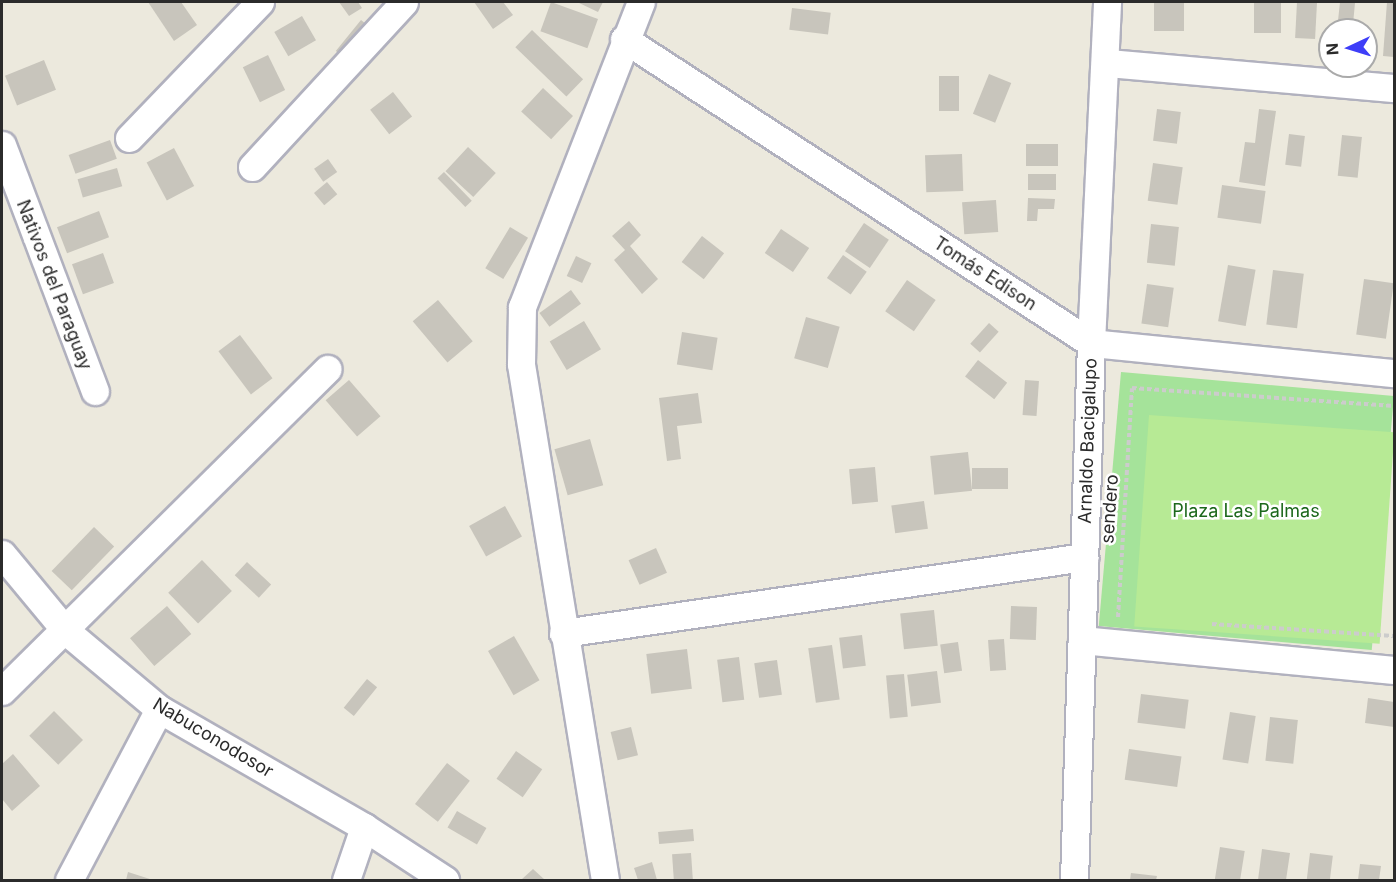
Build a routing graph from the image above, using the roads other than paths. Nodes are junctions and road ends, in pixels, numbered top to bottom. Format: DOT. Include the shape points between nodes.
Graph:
graph roads {
  1 [pos="260,2"];
  2 [pos="404,2"];
  3 [pos="641,2"];
  4 [pos="1107,2"];
  5 [pos="624,39"];
  6 [pos="1107,63"];
  7 [pos="1395,88"];
  8 [pos="129,138"];
  9 [pos="2,145"];
  10 [pos="252,167"];
  11 [pos="1091,343"];
  12 [pos="327,369"];
  13 [pos="1395,373"];
  14 [pos="94,391"];
  15 [pos="2,554"];
  16 [pos="1084,557"];
  17 [pos="66,631"];
  18 [pos="563,633"];
  19 [pos="1083,640"];
  20 [pos="1395,670"];
  21 [pos="2,691"];
  22 [pos="159,709"];
  23 [pos="364,827"];
  24 [pos="69,880"];
  25 [pos="346,880"];
  26 [pos="445,880"];
  27 [pos="605,880"];
  28 [pos="1074,880"];
  1 -- 8 [label="street"];
  2 -- 10 [label="street"];
  3 -- 5 [label="street"];
  4 -- 6 [label="street, Arnaldo Bacigalupo"];
  5 -- 11 [label="street, Tomás Edison"];
  5 -- 18 [label="street" via="522,307 521,364"];
  6 -- 7 [label="street"];
  6 -- 11 [label="street, Arnaldo Bacigalupo"];
  9 -- 14 [label="street, Nativos del Paraguay"];
  11 -- 13 [label="street, Tomás Edison"];
  11 -- 16 [label="street, Arnaldo Bacigalupo"];
  12 -- 17 [label="street" via="154,536"];
  15 -- 17 [label="street, Nabuconodosor"];
  16 -- 18 [label="street"];
  16 -- 19 [label="street, Arnaldo Bacigalupo"];
  17 -- 21 [label="street"];
  17 -- 22 [label="street, Nabuconodosor"];
  18 -- 27 [label="street"];
  19 -- 20 [label="street"];
  19 -- 28 [label="street, Arnaldo Bacigalupo"];
  22 -- 23 [label="street, Nabuconodosor"];
  22 -- 24 [label="street"];
  23 -- 25 [label="street"];
  23 -- 26 [label="street, Nabuconodosor"];
}
